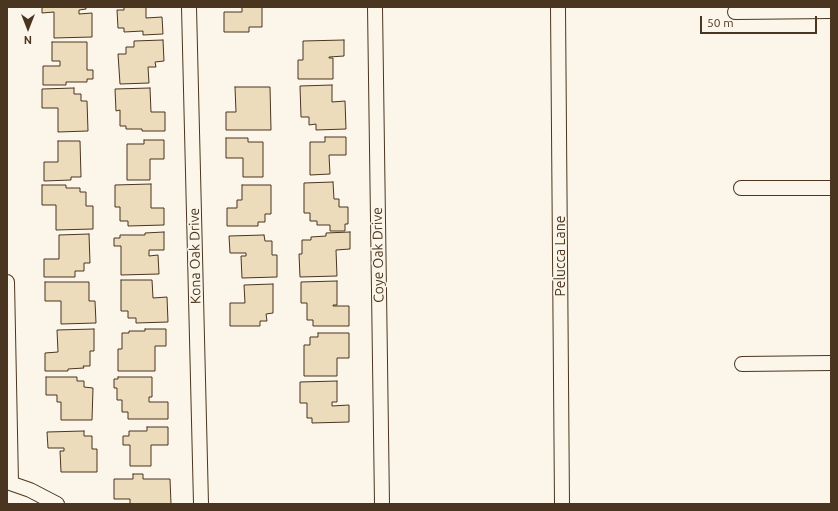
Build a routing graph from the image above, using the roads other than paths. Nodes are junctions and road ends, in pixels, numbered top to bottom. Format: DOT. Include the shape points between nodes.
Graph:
graph roads {
  1 [pos="190,7"];
  2 [pos="375,7"];
  3 [pos="558,7"];
  4 [pos="831,11"];
  5 [pos="735,12"];
  6 [pos="741,188"];
  7 [pos="831,188"];
  8 [pos="7,282"];
  9 [pos="7,305"];
  10 [pos="742,364"];
  11 [pos="831,364"];
  12 [pos="9,482"];
  13 [pos="57,504"];
  14 [pos="201,504"];
  15 [pos="382,504"];
  16 [pos="562,504"];
  1 -- 14 [label="street, Kona Oak Drive"];
  2 -- 15 [label="street, Coye Oak Drive"];
  3 -- 16 [label="street, Pelucca Lane"];
  4 -- 5 [label="street"];
  6 -- 7 [label="street"];
  8 -- 9 [label="street"];
  9 -- 12 [label="street"];
  10 -- 11 [label="street"];
  12 -- 13 [label="street"];
}
